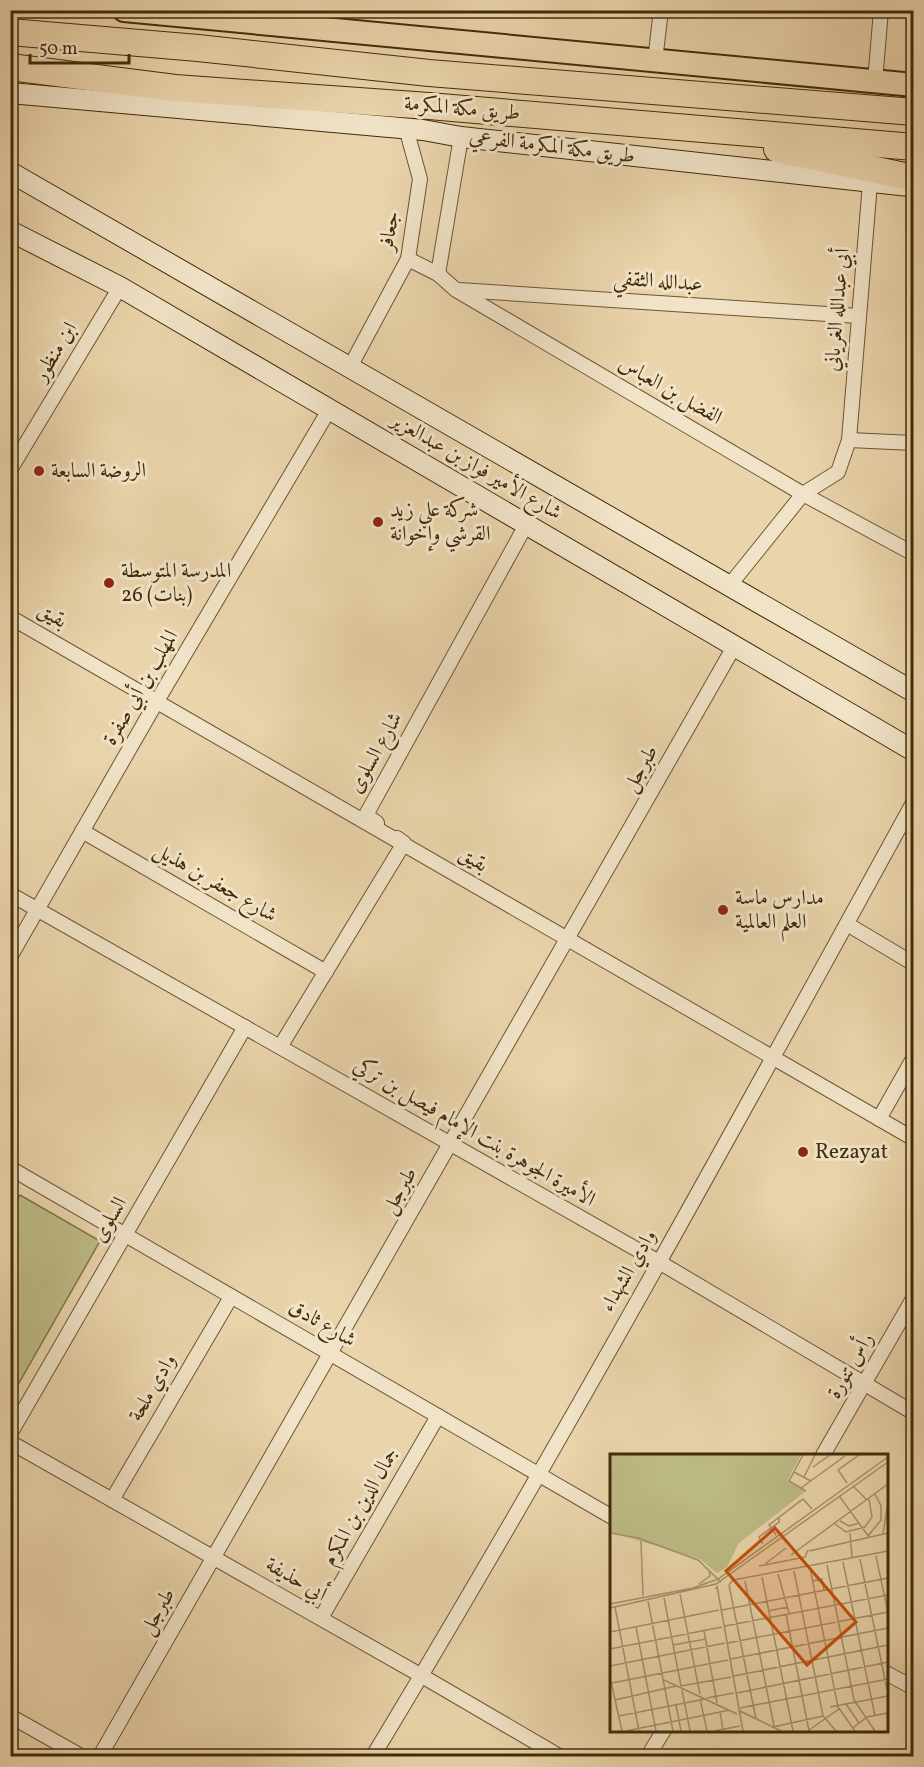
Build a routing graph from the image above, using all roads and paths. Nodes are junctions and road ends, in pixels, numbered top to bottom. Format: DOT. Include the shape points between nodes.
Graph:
graph roads {
  1 [pos="124,10"];
  2 [pos="661,10"];
  3 [pos="880,10"];
  4 [pos="10,32"];
  5 [pos="655,61"];
  6 [pos="10,67"];
  7 [pos="875,82"];
  8 [pos="914,85"];
  9 [pos="10,93"];
  10 [pos="914,112"];
  11 [pos="635,123"];
  12 [pos="406,128"];
  13 [pos="461,137"];
  14 [pos="914,147"];
  15 [pos="10,172"];
  16 [pos="914,178"];
  17 [pos="870,183"];
  18 [pos="914,187"];
  19 [pos="10,231"];
  20 [pos="408,259"];
  21 [pos="438,274"];
  22 [pos="120,287"];
  23 [pos="456,290"];
  24 [pos="858,316"];
  25 [pos="350,367"];
  26 [pos="329,410"];
  27 [pos="849,440"];
  28 [pos="914,443"];
  29 [pos="16,447"];
  30 [pos="10,470"];
  31 [pos="803,494"];
  32 [pos="526,525"];
  33 [pos="914,554"];
  34 [pos="729,586"];
  35 [pos="10,617"];
  36 [pos="735,645"];
  37 [pos="914,692"];
  38 [pos="157,701"];
  39 [pos="914,751"];
  40 [pos="914,801"];
  41 [pos="82,831"];
  42 [pos="404,843"];
  43 [pos="10,894"];
  44 [pos="38,910"];
  45 [pos="847,924"];
  46 [pos="567,940"];
  47 [pos="10,957"];
  48 [pos="914,964"];
  49 [pos="326,972"];
  50 [pos="244,1027"];
  51 [pos="280,1047"];
  52 [pos="773,1057"];
  53 [pos="914,1057"];
  54 [pos="879,1119"];
  55 [pos="914,1139"];
  56 [pos="450,1145"];
  57 [pos="10,1168"];
  58 [pos="125,1235"];
  59 [pos="659,1262"];
  60 [pos="231,1297"];
  61 [pos="914,1297"];
  62 [pos="331,1353"];
  63 [pos="865,1384"];
  64 [pos="914,1413"];
  65 [pos="438,1416"];
  66 [pos="10,1434"];
  67 [pos="10,1442"];
  68 [pos="824,1454"];
  69 [pos="538,1474"];
  70 [pos="112,1500"];
  71 [pos="610,1516"];
  72 [pos="213,1557"];
  73 [pos="321,1618"];
  74 [pos="888,1674"];
  75 [pos="422,1676"];
  76 [pos="914,1688"];
  77 [pos="10,1716"];
  78 [pos="663,1731"];
  79 [pos="81,1756"];
  80 [pos="100,1756"];
  81 [pos="373,1756"];
  82 [pos="559,1756"];
  83 [pos="648,1756"];
  1 -- 5 [label="main road"];
  2 -- 5 [label="street"];
  3 -- 7 [label="street"];
  4 -- 10 [label="highway, طريق مكة المكرمة" via="429,73"];
  5 -- 7 [label="main road"];
  6 -- 11 [label="highway, طريق مكة المكرمة" via="175,88"];
  7 -- 8 [label="main road"];
  9 -- 12 [label="main road, طريق مكة المكرمة الفرعي"];
  11 -- 14 [label="highway, طريق مكة المكرمة"];
  11 -- 16 [label="highway"];
  12 -- 13 [label="main road, طريق مكة المكرمة الفرعي"];
  12 -- 20 [label="street, جعافر" via="420,179"];
  13 -- 17 [label="main road, طريق مكة المكرمة الفرعي"];
  13 -- 21 [label="street"];
  15 -- 25 [label="main road, شارع الأمير فواز بن عبدالعزير"];
  17 -- 18 [label="main road, طريق مكة المكرمة الفرعي"];
  17 -- 24 [label="street, أبي عبدالله الغرياني"];
  19 -- 22 [label="main road, شارع الأمير فواز بن عبدالعزير"];
  20 -- 21 [label="street, الفضل بن العباس"];
  20 -- 25 [label="street, جعافر"];
  21 -- 23 [label="street, الفضل بن العباس"];
  22 -- 26 [label="main road, شارع الأمير فواز بن عبدالعزير"];
  22 -- 29 [label="street, ابن منظور"];
  23 -- 24 [label="street, عبدالله الثقفي"];
  23 -- 31 [label="street, الفضل بن العباس"];
  24 -- 27 [label="street, أبي عبدالله الغرياني"];
  25 -- 34 [label="main road, شارع الأمير فواز بن عبدالعزير"];
  26 -- 32 [label="main road, شارع الأمير فواز بن عبدالعزير"];
  26 -- 38 [label="street, المهلب بن أبي صفرة"];
  27 -- 28 [label="street"];
  27 -- 31 [label="street, أبي عبدالله الغرياني" via="837,472"];
  29 -- 30 [label="street, ابن منظور"];
  31 -- 33 [label="street, الفضل بن العباس"];
  31 -- 34 [label="street, أبي عبدالله الغرياني"];
  32 -- 36 [label="main road, شارع الأمير فواز بن عبدالعزير"];
  32 -- 42 [label="street, شارع السلوى" via="366,815"];
  34 -- 37 [label="main road, شارع الأمير فواز بن عبدالعزير"];
  35 -- 38 [label="street, بقيق"];
  36 -- 39 [label="main road, شارع الأمير فواز بن عبدالعزير"];
  36 -- 46 [label="street, طبرجل"];
  38 -- 41 [label="street, المهلب بن أبي صفرة"];
  38 -- 42 [label="street, بقيق"];
  40 -- 45 [label="street, وادي الشهداء"];
  41 -- 44 [label="street, المهلب بن أبي صفرة"];
  41 -- 49 [label="street, شارع جعفر بن هذيل"];
  42 -- 46 [label="street, بقيق"];
  42 -- 49 [label="street"];
  43 -- 44 [label="street, الأميرة الجوهرة بنت الإمام فيصل بن تركي"];
  44 -- 47 [label="street, المهلب بن أبي صفرة"];
  44 -- 50 [label="street, الأميرة الجوهرة بنت الإمام فيصل بن تركي"];
  45 -- 48 [label="street"];
  45 -- 52 [label="street, وادي الشهداء"];
  46 -- 52 [label="street, بقيق"];
  46 -- 56 [label="street, طبرجل"];
  49 -- 51 [label="street"];
  50 -- 51 [label="street, الأميرة الجوهرة بنت الإمام فيصل بن تركي"];
  50 -- 58 [label="street, السلوى"];
  51 -- 56 [label="street, الأميرة الجوهرة بنت الإمام فيصل بن تركي"];
  52 -- 54 [label="street, بقيق"];
  52 -- 59 [label="street, وادي الشهداء"];
  53 -- 54 [label="street"];
  54 -- 55 [label="street, بقيق"];
  56 -- 59 [label="street, الأميرة الجوهرة بنت الإمام فيصل بن تركي"];
  56 -- 62 [label="street, طبرجل"];
  57 -- 58 [label="street, شارع ثادق"];
  58 -- 60 [label="street, شارع ثادق"];
  58 -- 66 [label="street, السلوى"];
  59 -- 63 [label="street, الأميرة الجوهرة بنت الإمام فيصل بن تركي"];
  59 -- 69 [label="street, وادي الشهداء"];
  60 -- 62 [label="street, شارع ثادق"];
  60 -- 70 [label="street, وادي ملحة"];
  61 -- 63 [label="street, رأس تنورة"];
  62 -- 65 [label="street, شارع ثادق"];
  62 -- 72 [label="street, طبرجل"];
  63 -- 64 [label="street, الأميرة الجوهرة بنت الإمام فيصل بن تركي"];
  63 -- 68 [label="street, رأس تنورة"];
  65 -- 69 [label="street, شارع ثادق"];
  65 -- 73 [label="street, جمال الدين بن المكرم"];
  67 -- 70 [label="street, أبي حذيفة"];
  69 -- 71 [label="street, شارع ثادق"];
  69 -- 75 [label="street, وادي الشهداء"];
  70 -- 72 [label="street, أبي حذيفة"];
  72 -- 73 [label="street, أبي حذيفة"];
  72 -- 80 [label="street, طبرجل"];
  73 -- 75 [label="street, أبي حذيفة"];
  74 -- 76 [label="street"];
  75 -- 81 [label="street, وادي الشهداء"];
  75 -- 82 [label="street, أبي حذيفة"];
  77 -- 79 [label="street"];
  78 -- 83 [label="street"];
}
